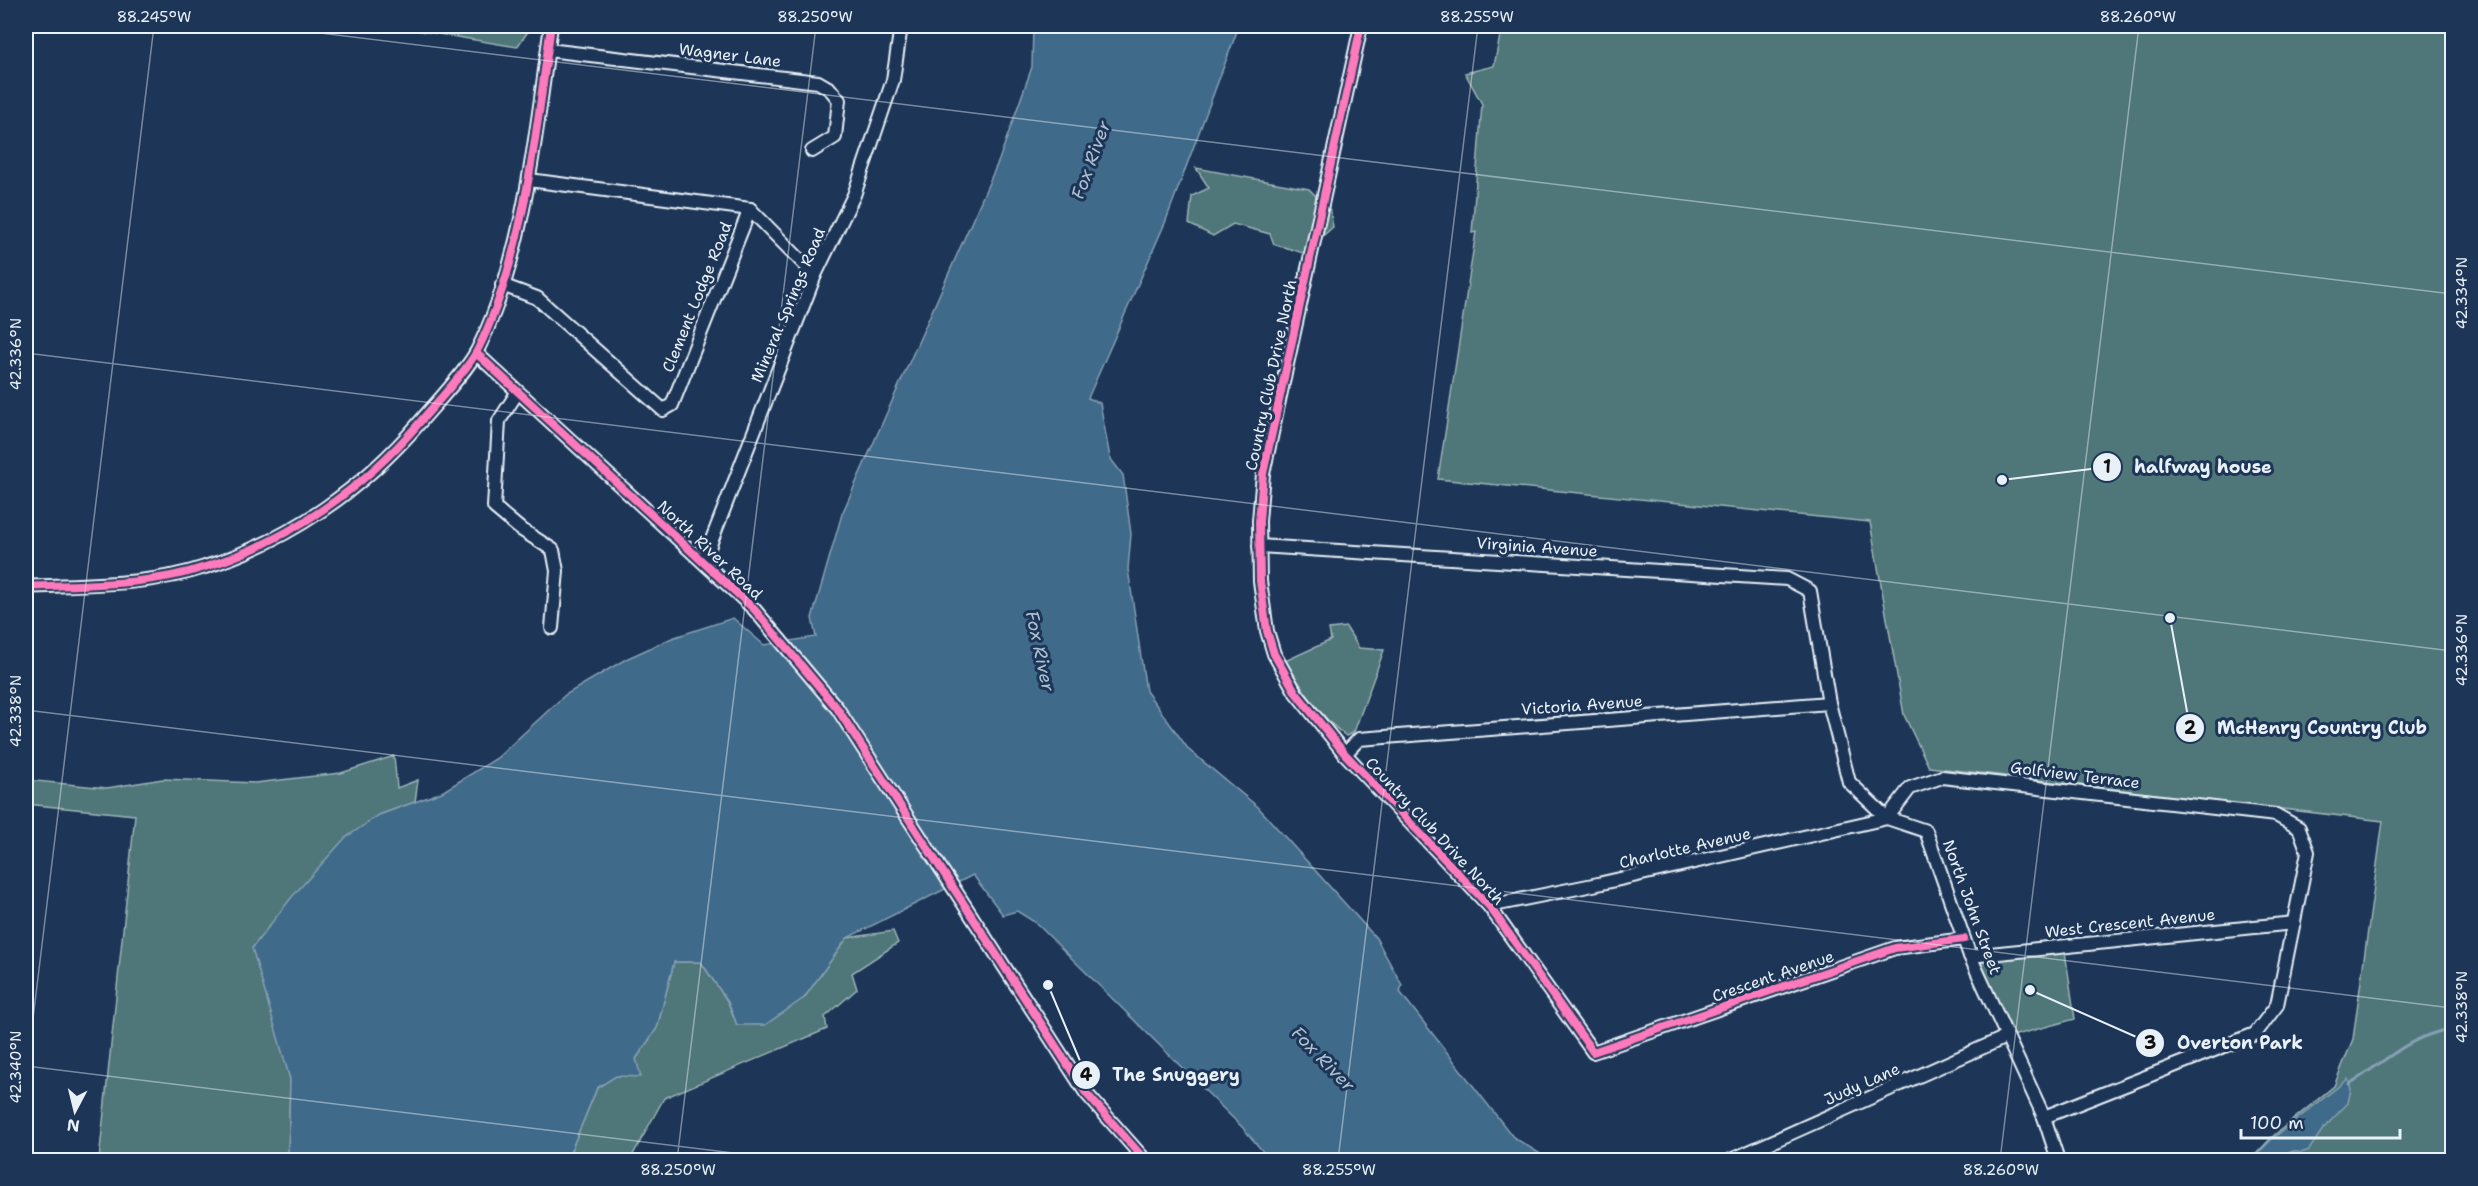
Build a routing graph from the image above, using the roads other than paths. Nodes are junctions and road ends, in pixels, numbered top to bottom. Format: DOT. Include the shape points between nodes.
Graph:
graph roads {
  1 [pos="551,26"];
  2 [pos="901,26"];
  3 [pos="1361,26"];
  4 [pos="548,50"];
  5 [pos="812,151"];
  6 [pos="529,180"];
  7 [pos="750,209"];
  8 [pos="815,275"];
  9 [pos="502,285"];
  10 [pos="476,353"];
  11 [pos="517,393"];
  12 [pos="1259,546"];
  13 [pos="704,560"];
  14 [pos="26,587"];
  15 [pos="1810,591"];
  16 [pos="552,628"];
  17 [pos="1829,703"];
  18 [pos="1345,754"];
  19 [pos="1887,818"];
  20 [pos="1489,906"];
  21 [pos="2294,923"];
  22 [pos="1964,939"];
  23 [pos="1970,956"];
  24 [pos="2006,1037"];
  25 [pos="1593,1052"];
  26 [pos="2044,1117"];
  27 [pos="1145,1161"];
  28 [pos="1731,1161"];
  29 [pos="2058,1161"];
  1 -- 4 [label="street"];
  2 -- 8 [label="street, Mineral Springs Road" via="893,80 854,195"];
  3 -- 12 [label="street, Country Club Drive North" via="1269,437"];
  4 -- 5 [label="street, Wagner Lane" via="818,82 839,100 838,123 835,137"];
  4 -- 6 [label="street"];
  6 -- 7 [label="street, Clement Lodge Road"];
  6 -- 9 [label="street"];
  7 -- 8 [label="street"];
  7 -- 9 [label="street, Clement Lodge Road" via="672,405 663,410 537,298"];
  8 -- 13 [label="street, Mineral Springs Road"];
  9 -- 10 [label="street"];
  10 -- 11 [label="street, North River Road"];
  10 -- 14 [label="street" via="403,442 341,497 285,534 205,568 141,580"];
  11 -- 13 [label="street, North River Road"];
  11 -- 16 [label="street" via="499,421 494,507 553,550 557,572"];
  12 -- 15 [label="street, Virginia Avenue" via="1787,579"];
  12 -- 18 [label="street, Country Club Drive North" via="1262,604 1274,654 1296,693"];
  13 -- 27 [label="street, North River Road" via="754,609 837,708 1086,1093"];
  15 -- 17 [label="street, North John Street"];
  17 -- 18 [label="street, Victoria Avenue" via="1359,739"];
  17 -- 19 [label="street, North John Street" via="1849,782"];
  18 -- 20 [label="street, Country Club Drive North"];
  19 -- 20 [label="street, Charlotte Avenue"];
  19 -- 21 [label="street, Golfview Terrace" via="1910,788 1942,777 2276,815 2299,828 2308,852"];
  19 -- 22 [label="street, North John Street" via="1926,831"];
  20 -- 25 [label="street, Country Club Drive North"];
  21 -- 23 [label="street, West Crescent Avenue"];
  21 -- 26 [label="street" via="2277,1005 2255,1034"];
  22 -- 23 [label="street, North John Street"];
  22 -- 25 [label="street, Crescent Avenue" via="1895,948"];
  23 -- 24 [label="street, North John Street"];
  24 -- 26 [label="street, North John Street"];
  24 -- 28 [label="street, Judy Lane"];
  26 -- 29 [label="street, North John Street"];
}
